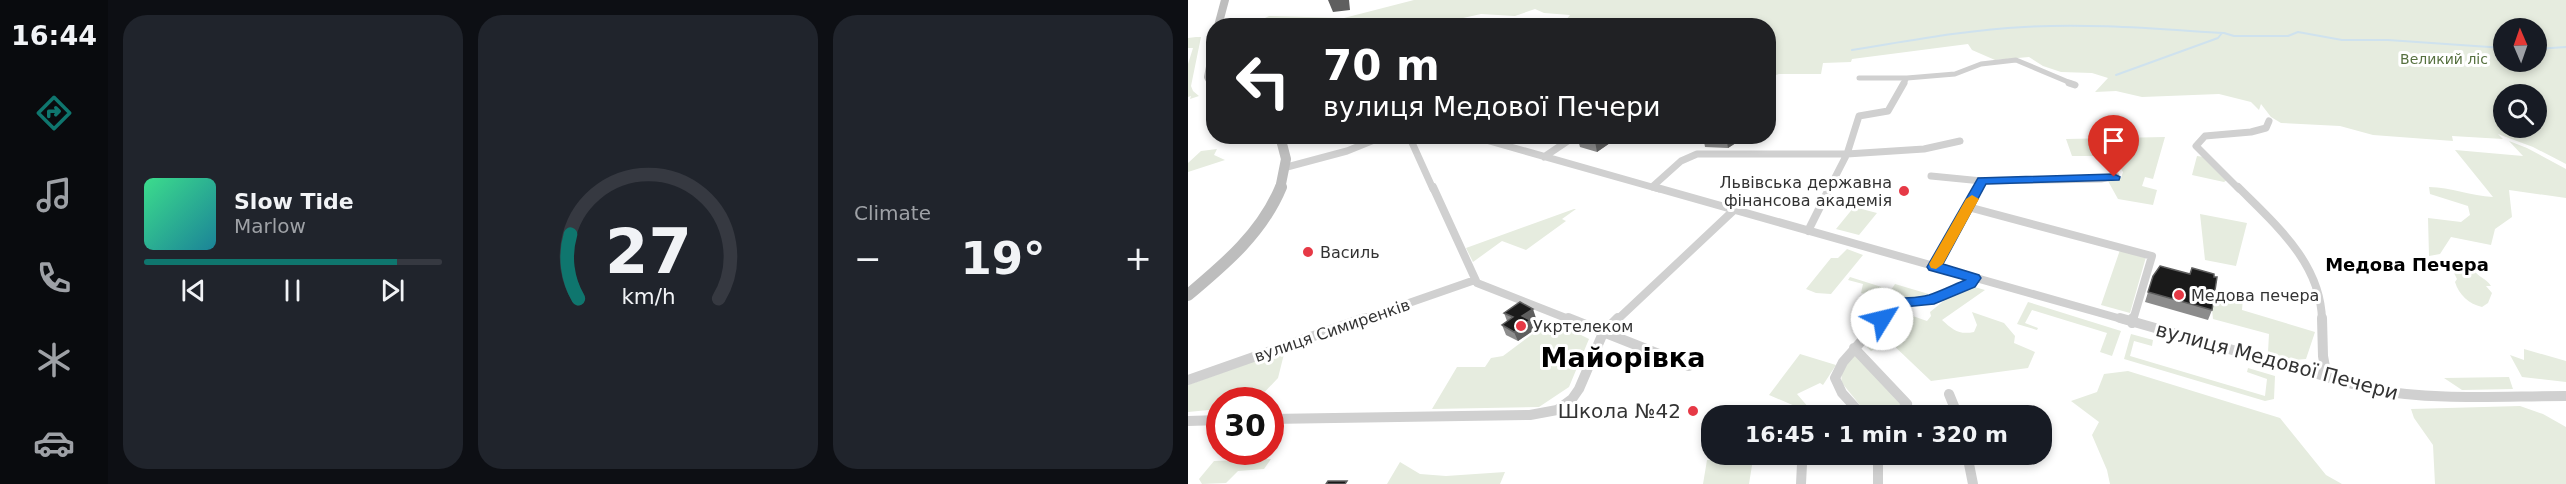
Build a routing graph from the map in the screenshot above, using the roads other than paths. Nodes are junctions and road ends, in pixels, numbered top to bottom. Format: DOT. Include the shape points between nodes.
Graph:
graph roads {
  1 [pos="1225,0"];
  2 [pos="1220,18"];
  3 [pos="1859,78"];
  4 [pos="1907,78"];
  5 [pos="2075,85"];
  6 [pos="2269,121"];
  7 [pos="1960,141"];
  8 [pos="1283,144"];
  9 [pos="1364,144"];
  10 [pos="1413,144"];
  11 [pos="1501,144"];
  12 [pos="1563,144"];
  13 [pos="1847,154"];
  14 [pos="1544,156"];
  15 [pos="1287,167"];
  16 [pos="1931,176"];
  17 [pos="2116,176"];
  18 [pos="1982,181"];
  19 [pos="1652,187"];
  20 [pos="1968,207"];
  21 [pos="1734,210"];
  22 [pos="1808,231"];
  23 [pos="1934,267"];
  24 [pos="1973,278"];
  25 [pos="1475,280"];
  26 [pos="1188,295"];
  27 [pos="2132,322"];
  28 [pos="1603,333"];
  29 [pos="1854,348"];
  30 [pos="1689,366"];
  31 [pos="2327,378"];
  32 [pos="1188,380"];
  33 [pos="1948,394"];
  34 [pos="2566,396"];
  35 [pos="1854,405"];
  36 [pos="1906,405"];
  37 [pos="1953,405"];
  38 [pos="1284,419"];
  39 [pos="1206,420"];
  40 [pos="1188,421"];
  41 [pos="1802,465"];
  42 [pos="1878,465"];
  43 [pos="1969,465"];
  44 [pos="1801,484"];
  45 [pos="1878,484"];
  46 [pos="1973,484"];
  1 -- 2 [label="main road"];
  3 -- 4 [label="street"];
  4 -- 5 [label="street" via="1955,74 1981,64 2016,60"];
  4 -- 13 [label="street" via="1888,111 1859,116"];
  6 -- 31 [label="street" via="2266,128 2252,132 2205,136 2196,146 2289,238 2302,257 2322,303"];
  7 -- 13 [label="street" via="1924,149"];
  8 -- 15 [label="main road"];
  9 -- 15 [label="street"];
  10 -- 25 [label="street"];
  11 -- 14 [label="street, вулиця Медової Печери"];
  12 -- 14 [label="street"];
  13 -- 19 [label="street" via="1696,154 1681,161"];
  13 -- 22 [label="street"];
  14 -- 19 [label="street, вулиця Медової Печери"];
  15 -- 26 [label="main road" via="1279,193 1259,226"];
  16 -- 18 [label="street"];
  17 -- 18 [label="street"];
  18 -- 20 [label="street"];
  19 -- 21 [label="street, вулиця Медової Печери"];
  20 -- 23 [label="street"];
  20 -- 27 [label="street, вулиця Медової Печери" via="2152,256"];
  21 -- 22 [label="street, вулиця Медової Печери"];
  21 -- 28 [label="street"];
  22 -- 23 [label="street, вулиця Медової Печери"];
  23 -- 24 [label="street, вулиця Медової Печери"];
  24 -- 27 [label="street, вулиця Медової Печери"];
  24 -- 29 [label="street" via="1970,283 1929,300 1898,302"];
  25 -- 28 [label="street"];
  25 -- 32 [label="street, вулиця Симиренків"];
  27 -- 31 [label="street, вулиця Медової Печери"];
  28 -- 30 [label="street"];
  28 -- 38 [label="street" via="1579,389 1557,410 1530,414"];
  29 -- 35 [label="street" via="1835,379"];
  29 -- 36 [label="street"];
  31 -- 34 [label="street, вулиця Медової Печери" via="2396,394 2444,398"];
  33 -- 37 [label="street"];
  39 -- 40 [label="street"];
  41 -- 44 [label="street"];
  42 -- 45 [label="street"];
  43 -- 46 [label="street"];
}
